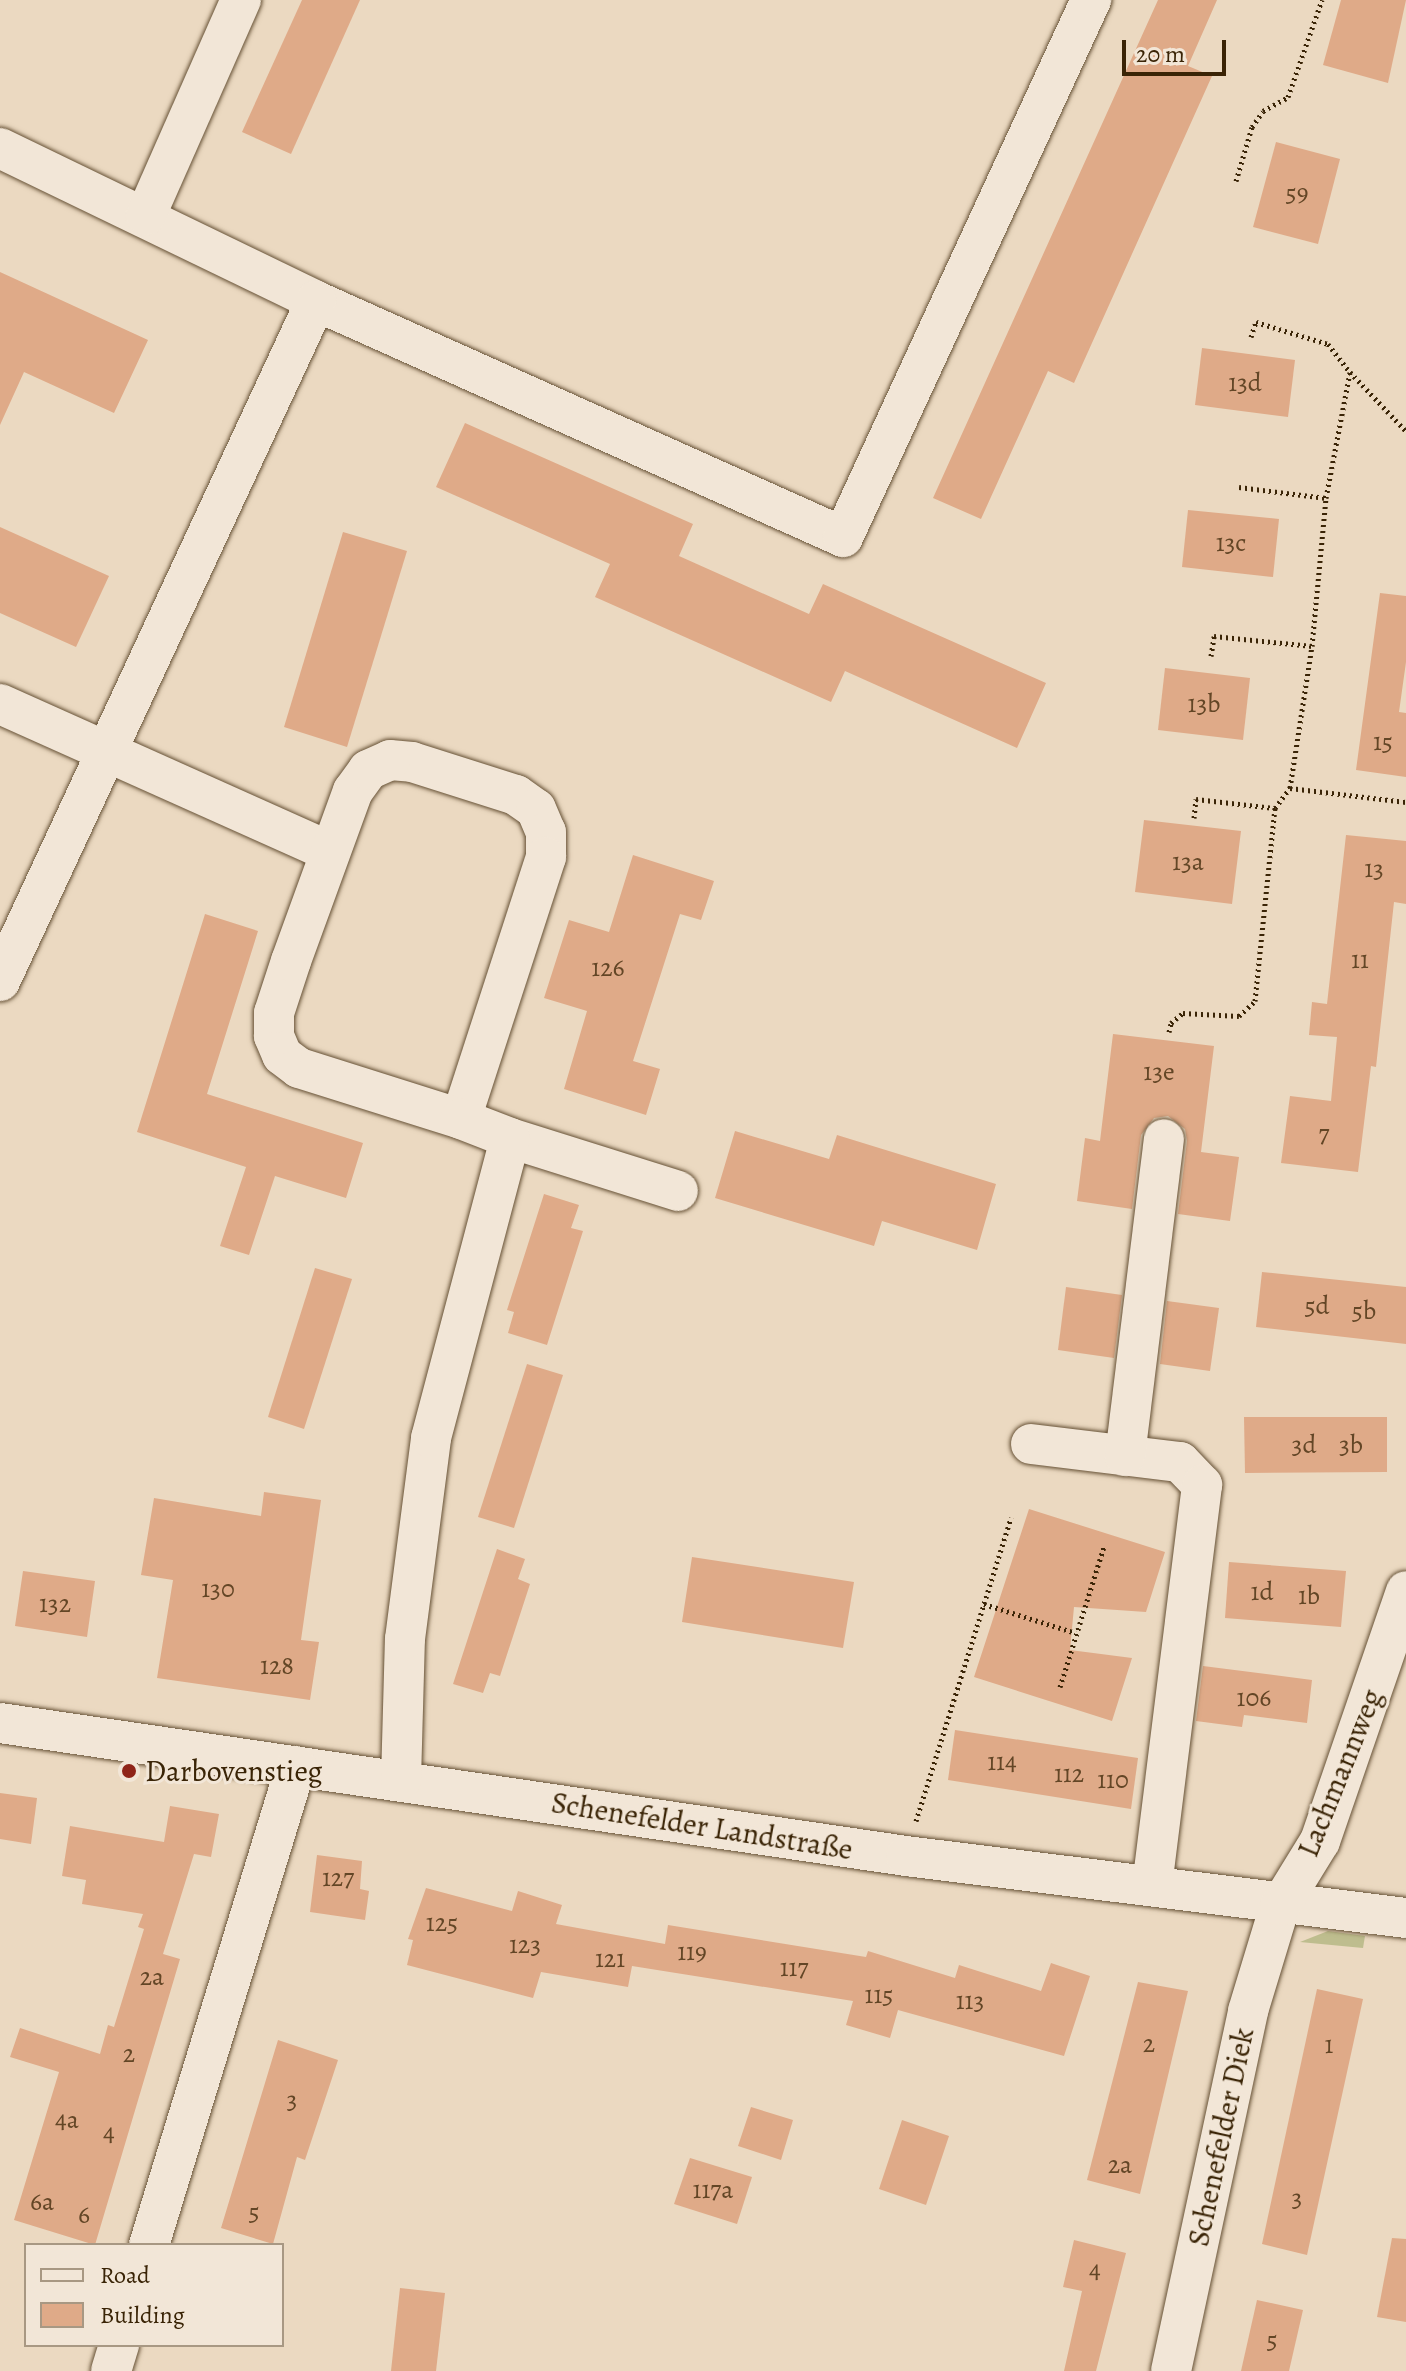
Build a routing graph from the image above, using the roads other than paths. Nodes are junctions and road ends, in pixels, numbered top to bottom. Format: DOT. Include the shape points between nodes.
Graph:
graph roads {
  1 [pos="241,0"];
  2 [pos="1091,0"];
  3 [pos="0,148"];
  4 [pos="146,215"];
  5 [pos="316,301"];
  6 [pos="0,704"];
  7 [pos="107,752"];
  8 [pos="329,851"];
  9 [pos="11,926"];
  10 [pos="0,981"];
  11 [pos="461,1119"];
  12 [pos="510,1138"];
  13 [pos="1164,1139"];
  14 [pos="678,1191"];
  15 [pos="1031,1444"];
  16 [pos="1125,1456"];
  17 [pos="1406,1591"];
  18 [pos="0,1723"];
  19 [pos="296,1766"];
  20 [pos="401,1780"];
  21 [pos="1152,1886"];
  22 [pos="1280,1906"];
  23 [pos="1406,1918"];
  24 [pos="150,2243"];
  25 [pos="118,2347"];
  26 [pos="111,2371"];
  27 [pos="1171,2371"];
  1 -- 4 [label="street"];
  2 -- 5 [label="street" via="843,537"];
  3 -- 4 [label="street"];
  4 -- 5 [label="street"];
  5 -- 7 [label="street"];
  6 -- 7 [label="street"];
  7 -- 8 [label="street"];
  7 -- 9 [label="street"];
  8 -- 11 [label="street" via="274,1013 274,1036 282,1055 299,1068"];
  8 -- 11 [label="street" via="353,791 368,770 390,760 516,795 536,809 546,832 546,857"];
  9 -- 10 [label="street"];
  11 -- 12 [label="street"];
  12 -- 14 [label="street"];
  12 -- 20 [label="street" via="431,1438 405,1639"];
  13 -- 16 [label="street"];
  15 -- 16 [label="street"];
  16 -- 21 [label="street" via="1180,1462 1202,1485"];
  17 -- 22 [label="street, Lachmannweg" via="1320,1841"];
  18 -- 19 [label="street, Schenefelder Landstraße"];
  19 -- 20 [label="street, Schenefelder Landstraße"];
  19 -- 24 [label="street"];
  20 -- 21 [label="street, Schenefelder Landstraße" via="891,1854"];
  21 -- 22 [label="street, Schenefelder Landstraße"];
  22 -- 23 [label="street, Schenefelder Landstraße"];
  22 -- 27 [label="street, Schenefelder Diek" via="1248,2011"];
  25 -- 26 [label="street"];
}
